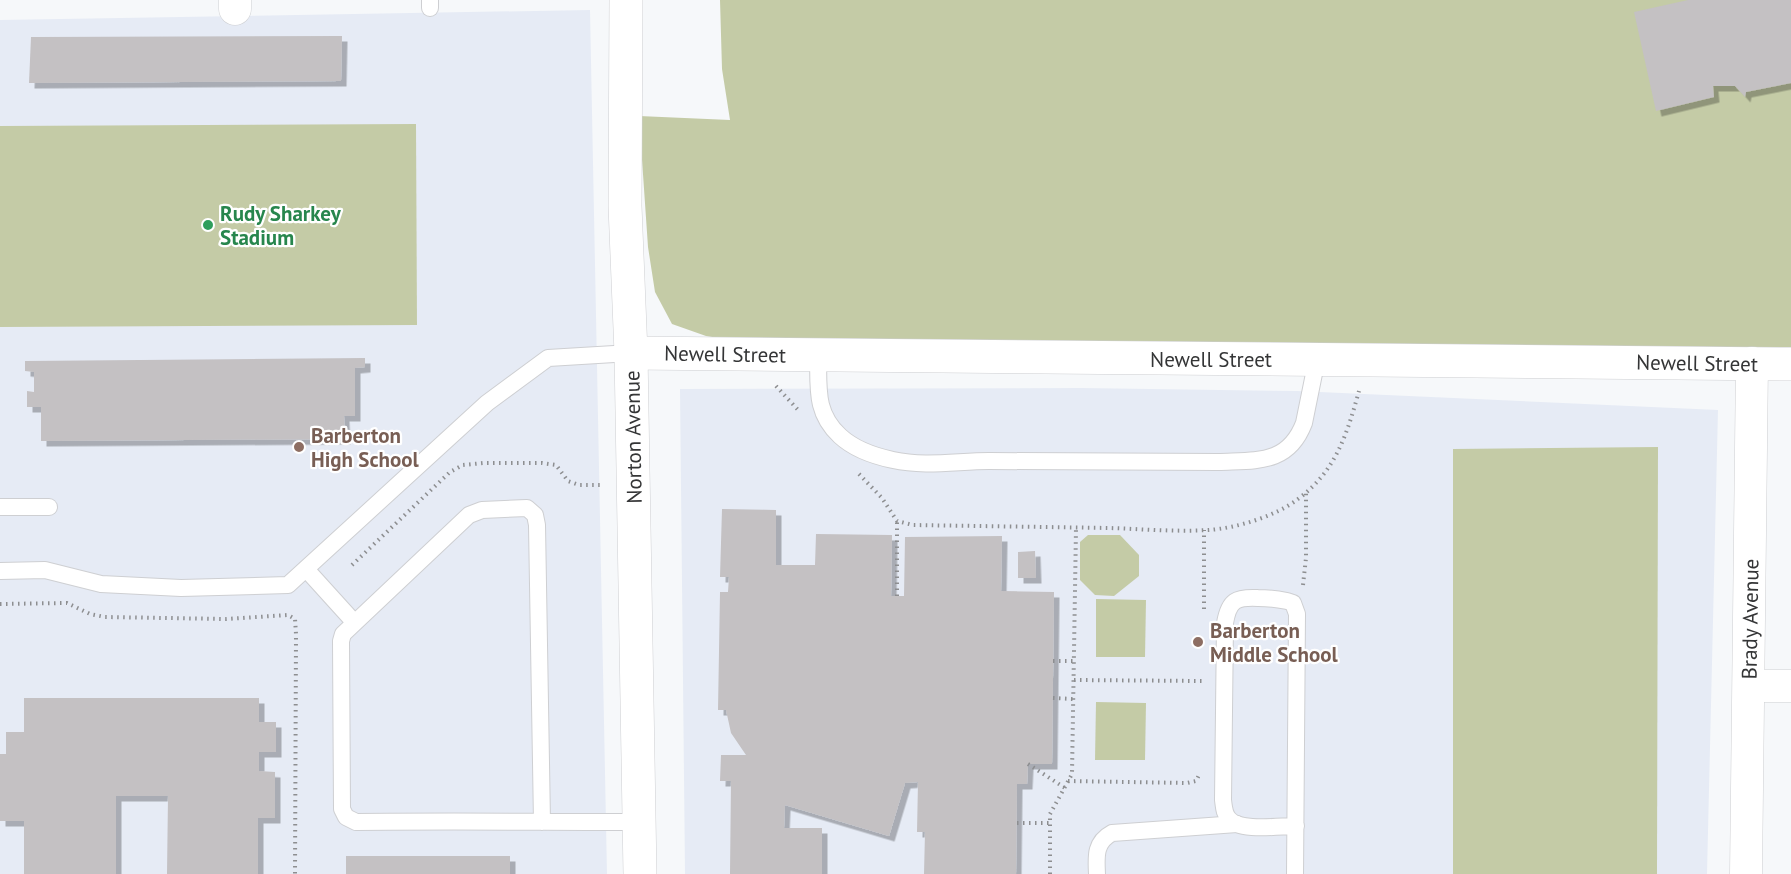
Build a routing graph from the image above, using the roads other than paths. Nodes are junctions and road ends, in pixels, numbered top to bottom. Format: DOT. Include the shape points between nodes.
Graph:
graph roads {
  1 [pos="626,0"];
  2 [pos="631,353"];
  3 [pos="818,355"];
  4 [pos="1317,359"];
  5 [pos="1752,363"];
  6 [pos="1791,364"];
  7 [pos="0,507"];
  8 [pos="49,507"];
  9 [pos="306,569"];
  10 [pos="0,571"];
  11 [pos="354,622"];
  12 [pos="1749,686"];
  13 [pos="1791,686"];
  14 [pos="542,822"];
  15 [pos="639,822"];
  16 [pos="1237,824"];
  17 [pos="1296,826"];
  18 [pos="640,874"];
  19 [pos="1097,874"];
  20 [pos="1295,874"];
  21 [pos="1746,874"];
  1 -- 2 [label="street, Norton Avenue" via="625,206"];
  2 -- 3 [label="street, Newell Street"];
  2 -- 9 [label="lane" via="548,358 487,403"];
  2 -- 15 [label="street, Norton Avenue"];
  3 -- 4 [label="street, Newell Street"];
  3 -- 4 [label="lane" via="820,405 840,436 876,455 917,463 1258,460 1281,454 1300,433"];
  4 -- 5 [label="street, Newell Street"];
  5 -- 6 [label="street, Newell Street"];
  5 -- 12 [label="street, Brady Avenue"];
  7 -- 8 [label="lane"];
  9 -- 10 [label="lane" via="288,585 181,588 100,584 45,570"];
  9 -- 11 [label="lane"];
  11 -- 14 [label="lane" via="341,641 342,809 346,817 356,822"];
  11 -- 14 [label="lane" via="469,515 482,510 526,508 535,515"];
  12 -- 13 [label="street"];
  12 -- 21 [label="street, Brady Avenue"];
  14 -- 15 [label="lane"];
  15 -- 18 [label="street, Norton Avenue"];
  16 -- 17 [label="lane"];
  16 -- 17 [label="lane" via="1229,819 1223,800 1223,650 1227,611 1240,598 1278,599 1293,603 1297,614"];
  16 -- 19 [label="lane" via="1112,833 1099,845"];
  17 -- 20 [label="lane"];
}
